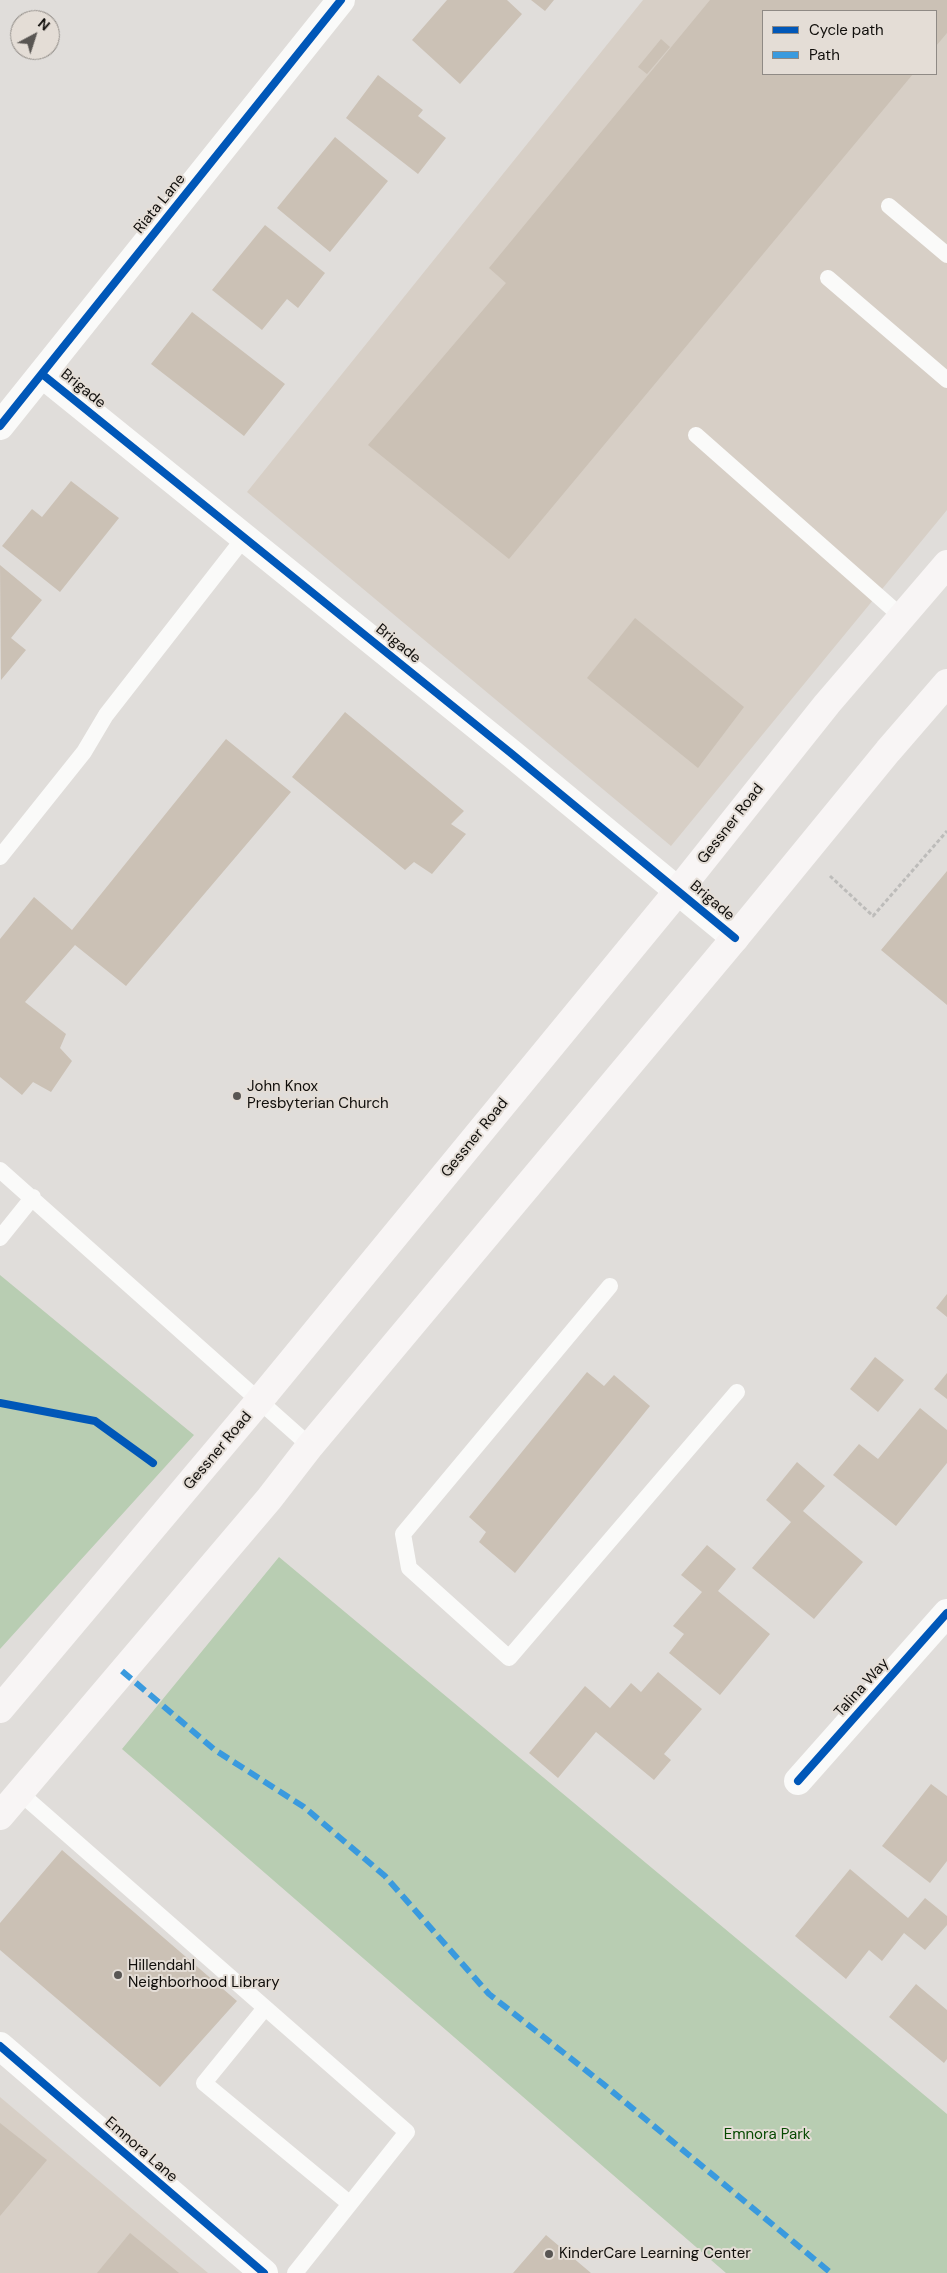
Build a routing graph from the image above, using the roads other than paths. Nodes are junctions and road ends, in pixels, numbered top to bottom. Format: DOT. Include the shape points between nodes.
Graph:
graph roads {
  1 [pos="341,0"];
  2 [pos="889,206"];
  3 [pos="947,255"];
  4 [pos="828,278"];
  5 [pos="42,374"];
  6 [pos="947,380"];
  7 [pos="0,426"];
  8 [pos="696,435"];
  9 [pos="244,538"];
  10 [pos="947,564"];
  11 [pos="902,617"];
  12 [pos="947,684"];
  13 [pos="0,857"];
  14 [pos="678,891"];
  15 [pos="735,938"];
  16 [pos="0,1170"];
  17 [pos="33,1197"];
  18 [pos="0,1238"];
  19 [pos="610,1286"];
  20 [pos="737,1392"];
  21 [pos="259,1401"];
  22 [pos="310,1446"];
  23 [pos="947,1614"];
  24 [pos="0,1709"];
  25 [pos="798,1781"];
  26 [pos="19,1792"];
  27 [pos="0,1816"];
  28 [pos="265,2008"];
  29 [pos="0,2046"];
  30 [pos="349,2203"];
  31 [pos="264,2273"];
  32 [pos="295,2273"];
  1 -- 5 [label="street, Riata Lane"];
  2 -- 3 [label="lane"];
  4 -- 6 [label="lane"];
  5 -- 7 [label="street, Riata Lane"];
  5 -- 9 [label="street, Brigade"];
  8 -- 11 [label="lane"];
  9 -- 13 [label="lane" via="106,715 84,752"];
  9 -- 14 [label="street, Brigade"];
  10 -- 11 [label="main road, Gessner Road"];
  11 -- 14 [label="main road, Gessner Road" via="827,704"];
  12 -- 15 [label="main road"];
  14 -- 15 [label="street, Brigade"];
  14 -- 21 [label="main road, Gessner Road"];
  15 -- 22 [label="main road"];
  16 -- 17 [label="lane"];
  17 -- 18 [label="lane"];
  17 -- 21 [label="lane"];
  19 -- 20 [label="lane" via="403,1534 409,1568 510,1658"];
  21 -- 22 [label="lane"];
  21 -- 24 [label="main road, Gessner Road"];
  22 -- 26 [label="main road" via="269,1499"];
  23 -- 25 [label="street, Talina Way"];
  26 -- 27 [label="main road"];
  26 -- 28 [label="lane"];
  28 -- 30 [label="lane" via="407,2132"];
  28 -- 30 [label="lane" via="204,2083"];
  29 -- 31 [label="street, Emnora Lane"];
  30 -- 32 [label="lane"];
}
